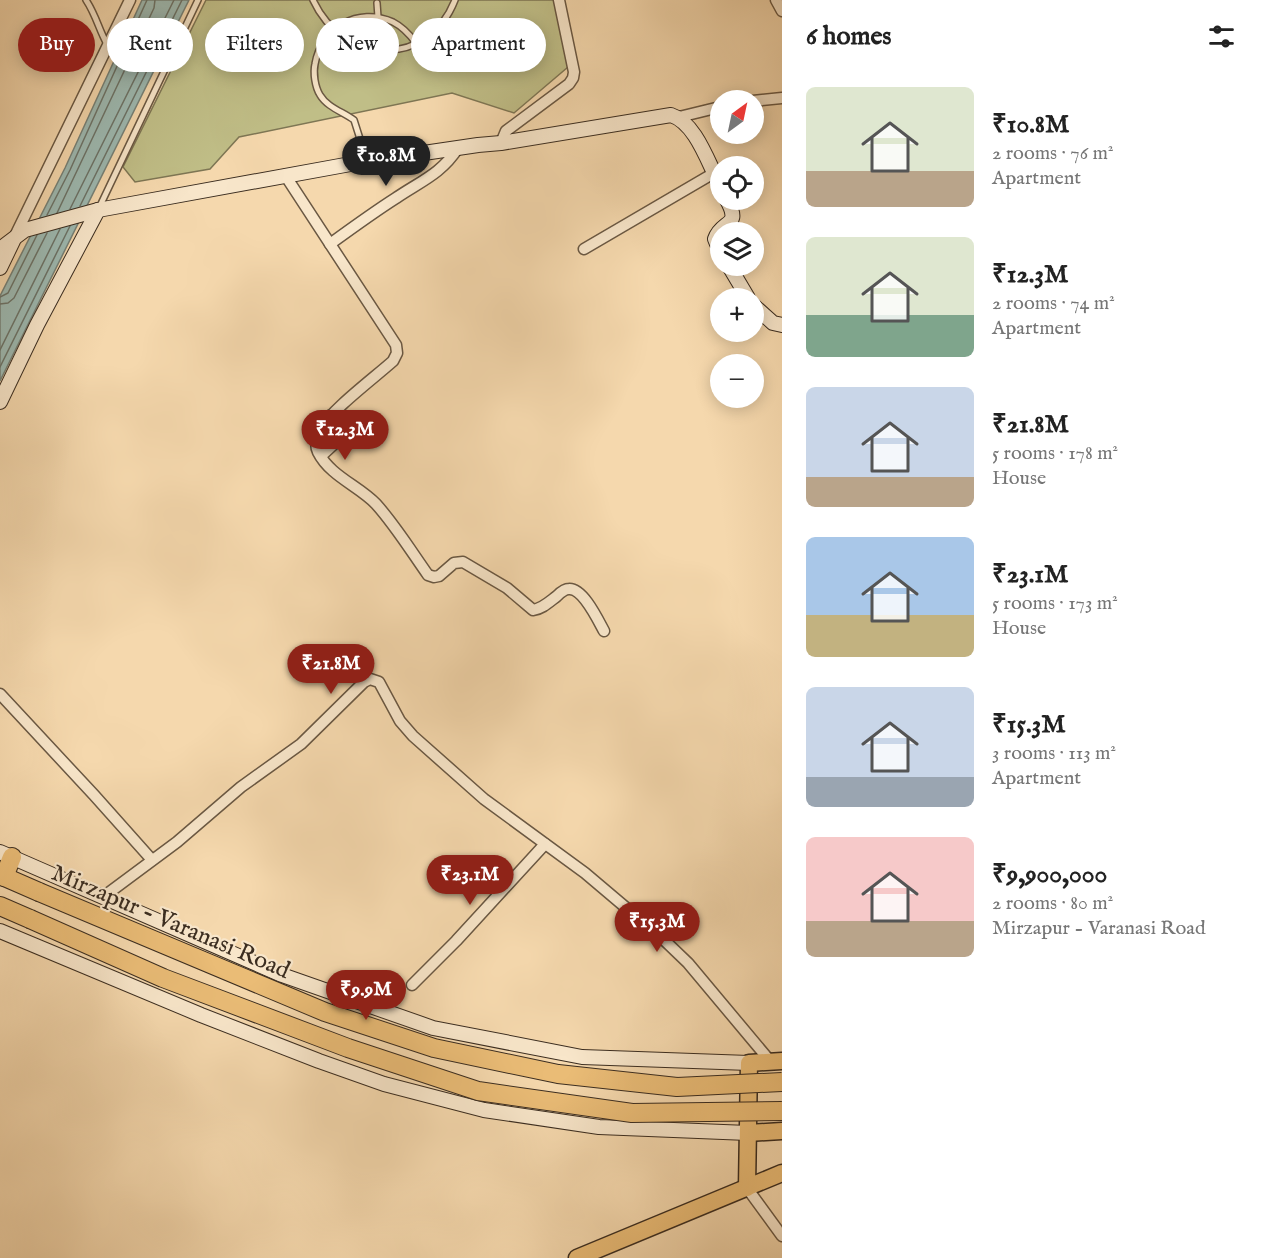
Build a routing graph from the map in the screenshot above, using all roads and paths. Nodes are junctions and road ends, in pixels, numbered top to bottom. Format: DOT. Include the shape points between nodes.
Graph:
graph roads {
  1 [pos="86,0"];
  2 [pos="130,0"];
  3 [pos="198,0"];
  4 [pos="314,0"];
  5 [pos="455,0"];
  6 [pos="559,0"];
  7 [pos="776,0"];
  8 [pos="377,3"];
  9 [pos="782,11"];
  10 [pos="378,17"];
  11 [pos="121,18"];
  12 [pos="323,18"];
  13 [pos="366,18"];
  14 [pos="445,18"];
  15 [pos="411,37"];
  16 [pos="107,44"];
  17 [pos="107,47"];
  18 [pos="316,60"];
  19 [pos="782,98"];
  20 [pos="764,100"];
  21 [pos="710,109"];
  22 [pos="679,117"];
  23 [pos="501,143"];
  24 [pos="458,148"];
  25 [pos="367,161"];
  26 [pos="710,165"];
  27 [pos="285,175"];
  28 [pos="710,183"];
  29 [pos="94,211"];
  30 [pos="20,233"];
  31 [pos="330,244"];
  32 [pos="0,249"];
  33 [pos="584,249"];
  34 [pos="0,268"];
  35 [pos="764,315"];
  36 [pos="782,326"];
  37 [pos="0,402"];
  38 [pos="331,415"];
  39 [pos="321,456"];
  40 [pos="604,631"];
  41 [pos="0,694"];
  42 [pos="545,844"];
  43 [pos="6,855"];
  44 [pos="152,860"];
  45 [pos="2,876"];
  46 [pos="103,897"];
  47 [pos="0,906"];
  48 [pos="0,931"];
  49 [pos="412,985"];
  50 [pos="776,1061"];
  51 [pos="748,1063"];
  52 [pos="782,1082"];
  53 [pos="782,1111"];
  54 [pos="782,1131"];
  55 [pos="748,1133"];
  56 [pos="782,1173"];
  57 [pos="747,1188"];
  58 [pos="782,1236"];
  59 [pos="577,1258"];
  1 -- 16 [label="lane"];
  2 -- 11 [label="street"];
  3 -- 29 [label="lane"];
  4 -- 12 [label="lane"];
  5 -- 14 [label="lane"];
  6 -- 23 [label="street" via="573,78 506,131"];
  7 -- 9 [label="street"];
  8 -- 10 [label="lane"];
  10 -- 13 [label="lane"];
  10 -- 15 [label="lane" via="394,22"];
  17 -- 30 [label="street"];
  18 -- 25 [label="lane" via="314,69 321,96 354,120"];
  19 -- 20 [label="street"];
  21 -- 22 [label="street"];
  22 -- 23 [label="street" via="671,115"];
  22 -- 26 [label="street" via="692,129"];
  23 -- 24 [label="street"];
  24 -- 25 [label="street"];
  24 -- 31 [label="street" via="435,175"];
  25 -- 27 [label="street"];
  27 -- 29 [label="street"];
  27 -- 31 [label="street"];
  28 -- 33 [label="street"];
  29 -- 30 [label="street"];
  29 -- 37 [label="street"];
  30 -- 32 [label="street"];
  30 -- 34 [label="street"];
  31 -- 38 [label="street" via="396,345 397,353 393,361"];
  35 -- 36 [label="street"];
  38 -- 39 [label="street" via="316,441"];
  38 -- 39 [label="street" via="347,432"];
  39 -- 40 [label="street" via="376,505 428,575 439,576 458,561 463,562 507,588 533,610 564,590 574,590 593,610"];
  41 -- 44 [label="street"];
  42 -- 44 [label="street" via="484,799 424,747 400,721 379,682 370,679 301,744"];
  42 -- 49 [label="street"];
  42 -- 50 [label="street" via="601,886 688,963"];
  43 -- 45 [label="highway"];
  43 -- 46 [label="street"];
  44 -- 46 [label="street"];
  45 -- 52 [label="highway, Mirzapur - Varanasi Road, bridge" via="326,1012 434,1048 558,1074 677,1087"];
  46 -- 51 [label="street" via="282,975 433,1028 582,1057"];
  47 -- 53 [label="highway, bridge" via="163,978 326,1040 478,1091 632,1113"];
  48 -- 55 [label="street" via="319,1062 395,1087 484,1110 599,1127"];
  50 -- 51 [label="main road"];
  51 -- 55 [label="main road"];
  54 -- 55 [label="main road"];
  55 -- 57 [label="main road"];
  56 -- 57 [label="main road"];
  57 -- 58 [label="street"];
  57 -- 59 [label="main road"];
}
